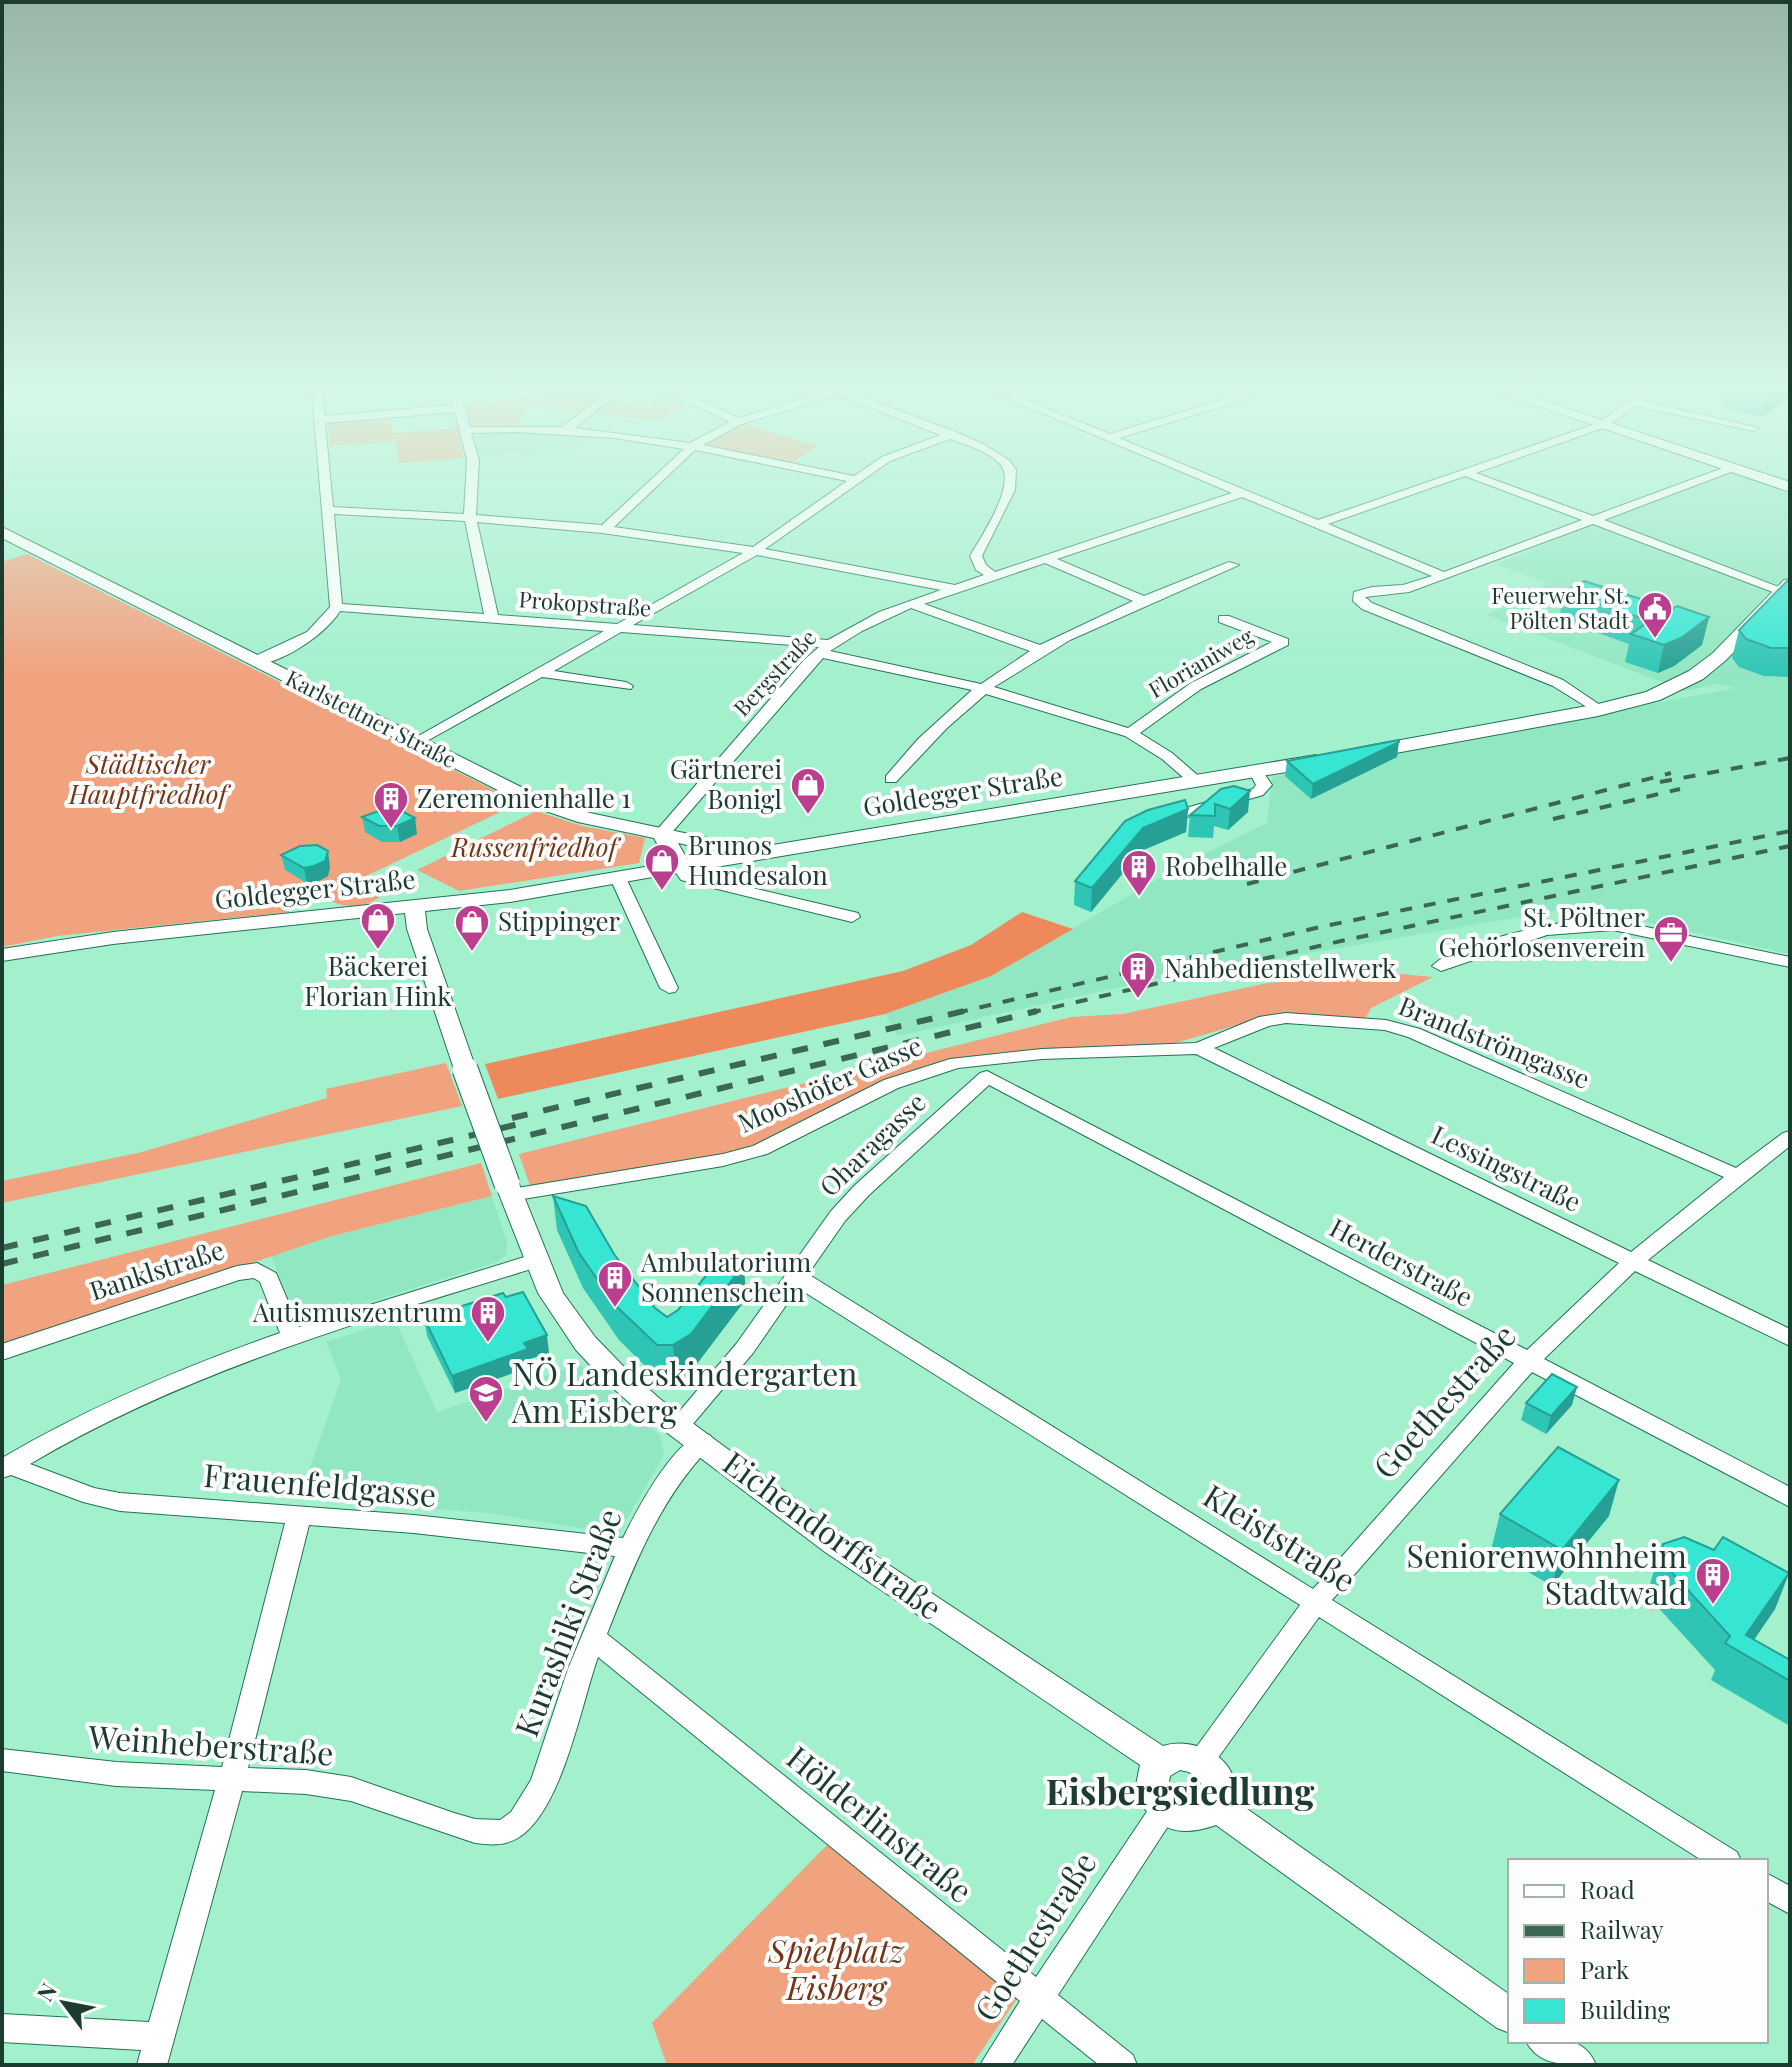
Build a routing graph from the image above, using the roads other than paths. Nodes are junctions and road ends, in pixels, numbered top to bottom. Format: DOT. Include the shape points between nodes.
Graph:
graph roads {
  1 [pos="326,487"];
  2 [pos="472,487"];
  3 [pos="649,487"];
  4 [pos="845,487"];
  5 [pos="1012,487"];
  6 [pos="1229,487"];
  7 [pos="1424,487"];
  8 [pos="1505,487"];
  9 [pos="1680,487"];
  10 [pos="1242,493"];
  11 [pos="328,510"];
  12 [pos="470,517"];
  13 [pos="1593,520"];
  14 [pos="1317,524"];
  15 [pos="605,529"];
  16 [pos="2,532"];
  17 [pos="755,551"];
  18 [pos="1046,559"];
  19 [pos="1233,565"];
  20 [pos="993,576"];
  21 [pos="1444,576"];
  22 [pos="1787,587"];
  23 [pos="954,589"];
  24 [pos="1145,601"];
  25 [pos="911,604"];
  26 [pos="336,607"];
  27 [pos="492,619"];
  28 [pos="1224,619"];
  29 [pos="619,629"];
  30 [pos="825,648"];
  31 [pos="1040,650"];
  32 [pos="256,661"];
  33 [pos="541,673"];
  34 [pos="626,686"];
  35 [pos="985,689"];
  36 [pos="1598,710"];
  37 [pos="1130,733"];
  38 [pos="418,742"];
  39 [pos="1256,772"];
  40 [pos="891,779"];
  41 [pos="1197,782"];
  42 [pos="1151,823"];
  43 [pos="662,834"];
  44 [pos="688,838"];
  45 [pos="760,854"];
  46 [pos="704,863"];
  47 [pos="680,867"];
  48 [pos="618,878"];
  49 [pos="414,908"];
  50 [pos="852,917"];
  51 [pos="2,955"];
  52 [pos="1790,962"];
  53 [pos="1441,966"];
  54 [pos="669,988"];
  55 [pos="1199,1048"];
  56 [pos="985,1070"];
  57 [pos="1790,1137"];
  58 [pos="1738,1176"];
  59 [pos="509,1190"];
  60 [pos="534,1261"];
  61 [pos="1632,1262"];
  62 [pos="795,1276"];
  63 [pos="292,1337"];
  64 [pos="1790,1338"];
  65 [pos="2,1352"];
  66 [pos="1529,1361"];
  67 [pos="690,1433"];
  68 [pos="5,1467"];
  69 [pos="1790,1498"];
  70 [pos="299,1516"];
  71 [pos="631,1548"];
  72 [pos="1316,1602"];
  73 [pos="593,1638"];
  74 [pos="2,1760"];
  75 [pos="1201,1761"];
  76 [pos="1161,1762"];
  77 [pos="232,1779"];
  78 [pos="1215,1805"];
  79 [pos="1164,1809"];
  80 [pos="506,1832"];
  81 [pos="1724,1859"];
  82 [pos="1768,1887"];
  83 [pos="1790,1901"];
  84 [pos="1039,1998"];
  85 [pos="1508,2015"];
  86 [pos="2,2028"];
  87 [pos="1547,2043"];
  88 [pos="156,2051"];
  89 [pos="995,2065"];
  90 [pos="1122,2065"];
  91 [pos="1578,2065"];
  1 -- 11 [label="street"];
  2 -- 12 [label="street"];
  3 -- 15 [label="street"];
  4 -- 17 [label="street"];
  5 -- 20 [label="street" via="976,556 980,567"];
  6 -- 10 [label="street"];
  7 -- 14 [label="street"];
  8 -- 13 [label="street"];
  9 -- 13 [label="street"];
  10 -- 14 [label="street"];
  10 -- 18 [label="street, Bergstraße"];
  11 -- 12 [label="street"];
  11 -- 26 [label="street"];
  12 -- 15 [label="street"];
  12 -- 27 [label="street"];
  13 -- 21 [label="street"];
  13 -- 22 [label="street"];
  14 -- 21 [label="street"];
  15 -- 17 [label="street"];
  16 -- 32 [label="main road, Karlstettner Straße"];
  17 -- 23 [label="street"];
  17 -- 29 [label="street"];
  18 -- 20 [label="street, Bergstraße"];
  18 -- 24 [label="street"];
  19 -- 24 [label="street"];
  20 -- 23 [label="street, Bergstraße"];
  21 -- 36 [label="street" via="1404,589 1365,592 1359,601 1558,683"];
  22 -- 36 [label="main road, Goldegger Straße" via="1696,675 1653,696"];
  23 -- 25 [label="street, Bergstraße"];
  24 -- 31 [label="street"];
  25 -- 30 [label="street, Bergstraße" via="861,625"];
  25 -- 31 [label="street"];
  26 -- 27 [label="street, Prokopstraße"];
  26 -- 32 [label="street" via="311,635"];
  27 -- 29 [label="street, Prokopstraße"];
  28 -- 37 [label="street, Florianiweg" via="1283,642 1196,686"];
  29 -- 30 [label="street, Prokopstraße"];
  29 -- 33 [label="street"];
  30 -- 35 [label="street, Prokopstraße"];
  30 -- 43 [label="street, Bergstraße"];
  31 -- 35 [label="street"];
  32 -- 38 [label="main road, Karlstettner Straße"];
  33 -- 34 [label="street"];
  33 -- 38 [label="street"];
  35 -- 37 [label="street, Prokopstraße"];
  35 -- 40 [label="street" via="941,724"];
  36 -- 39 [label="main road, Goldegger Straße"];
  37 -- 41 [label="street, Prokopstraße"];
  38 -- 43 [label="main road, Karlstettner Straße" via="545,805"];
  39 -- 41 [label="main road, Goldegger Straße"];
  39 -- 42 [label="street" via="1264,785 1258,792"];
  41 -- 45 [label="main road, Goldegger Straße"];
  43 -- 44 [label="main road, Karlstettner Straße"];
  43 -- 47 [label="main road"];
  44 -- 45 [label="main road, Karlstettner Straße"];
  44 -- 46 [label="main road"];
  45 -- 46 [label="main road, Goldegger Straße"];
  46 -- 47 [label="main road, Goldegger Straße"];
  47 -- 48 [label="street, Goldegger Straße"];
  47 -- 50 [label="street" via="687,877"];
  48 -- 49 [label="street, Goldegger Straße"];
  48 -- 54 [label="street"];
  49 -- 51 [label="street, Goldegger Straße" via="76,942"];
  49 -- 59 [label="street, Eichendorffstraße, bridge"];
  52 -- 53 [label="street" via="1589,923 1509,939"];
  55 -- 56 [label="street, Brandströmgasse" via="1042,1054"];
  55 -- 58 [label="street, Brandströmgasse" via="1265,1021 1286,1018 1399,1028"];
  55 -- 61 [label="street, Lessingstraße"];
  56 -- 59 [label="street, Mooshöfer Gasse" via="944,1065 891,1084 760,1150 723,1160"];
  56 -- 62 [label="street, Oharagasse" via="838,1216"];
  56 -- 66 [label="street, Herderstraße"];
  57 -- 58 [label="street, Goethestraße"];
  58 -- 61 [label="street, Goethestraße"];
  59 -- 60 [label="street, Eichendorffstraße"];
  60 -- 63 [label="street"];
  60 -- 67 [label="street, Eichendorffstraße" via="560,1310 593,1354"];
  61 -- 64 [label="street, Lessingstraße"];
  61 -- 66 [label="street, Goethestraße"];
  62 -- 67 [label="street, Oharagasse"];
  62 -- 72 [label="street, Kleiststraße"];
  63 -- 65 [label="street, Banklstraße" via="269,1278 257,1270"];
  63 -- 68 [label="street" via="156,1388"];
  66 -- 69 [label="street, Herderstraße"];
  66 -- 72 [label="street, Goethestraße"];
  67 -- 71 [label="street, Kurashiki Straße" via="680,1462"];
  67 -- 76 [label="street, Eichendorffstraße" via="796,1509 835,1544"];
  68 -- 70 [label="street, Frauenfeldgasse" via="120,1502"];
  70 -- 71 [label="street, Frauenfeldgasse"];
  70 -- 77 [label="street"];
  71 -- 73 [label="street, Kurashiki Straße"];
  72 -- 75 [label="street, Goethestraße"];
  72 -- 81 [label="street, Kleiststraße"];
  73 -- 80 [label="street, Kurashiki Straße" via="549,1769 535,1800"];
  73 -- 84 [label="street, Hölderlinstraße"];
  74 -- 77 [label="street, Weinheberstraße" via="68,1771"];
  75 -- 76 [label="street" via="1180,1756"];
  75 -- 78 [label="street" via="1219,1781"];
  76 -- 79 [label="street" via="1150,1782"];
  77 -- 80 [label="street, Weinheberstraße" via="319,1783 388,1800 469,1830"];
  77 -- 88 [label="street"];
  78 -- 79 [label="street" via="1193,1817"];
  78 -- 85 [label="street"];
  79 -- 84 [label="street, Goethestraße"];
  82 -- 83 [label="street"];
  84 -- 89 [label="street, Goethestraße"];
  84 -- 90 [label="street, Hölderlinstraße"];
  86 -- 88 [label="street"];
  87 -- 91 [label="street"];
}
